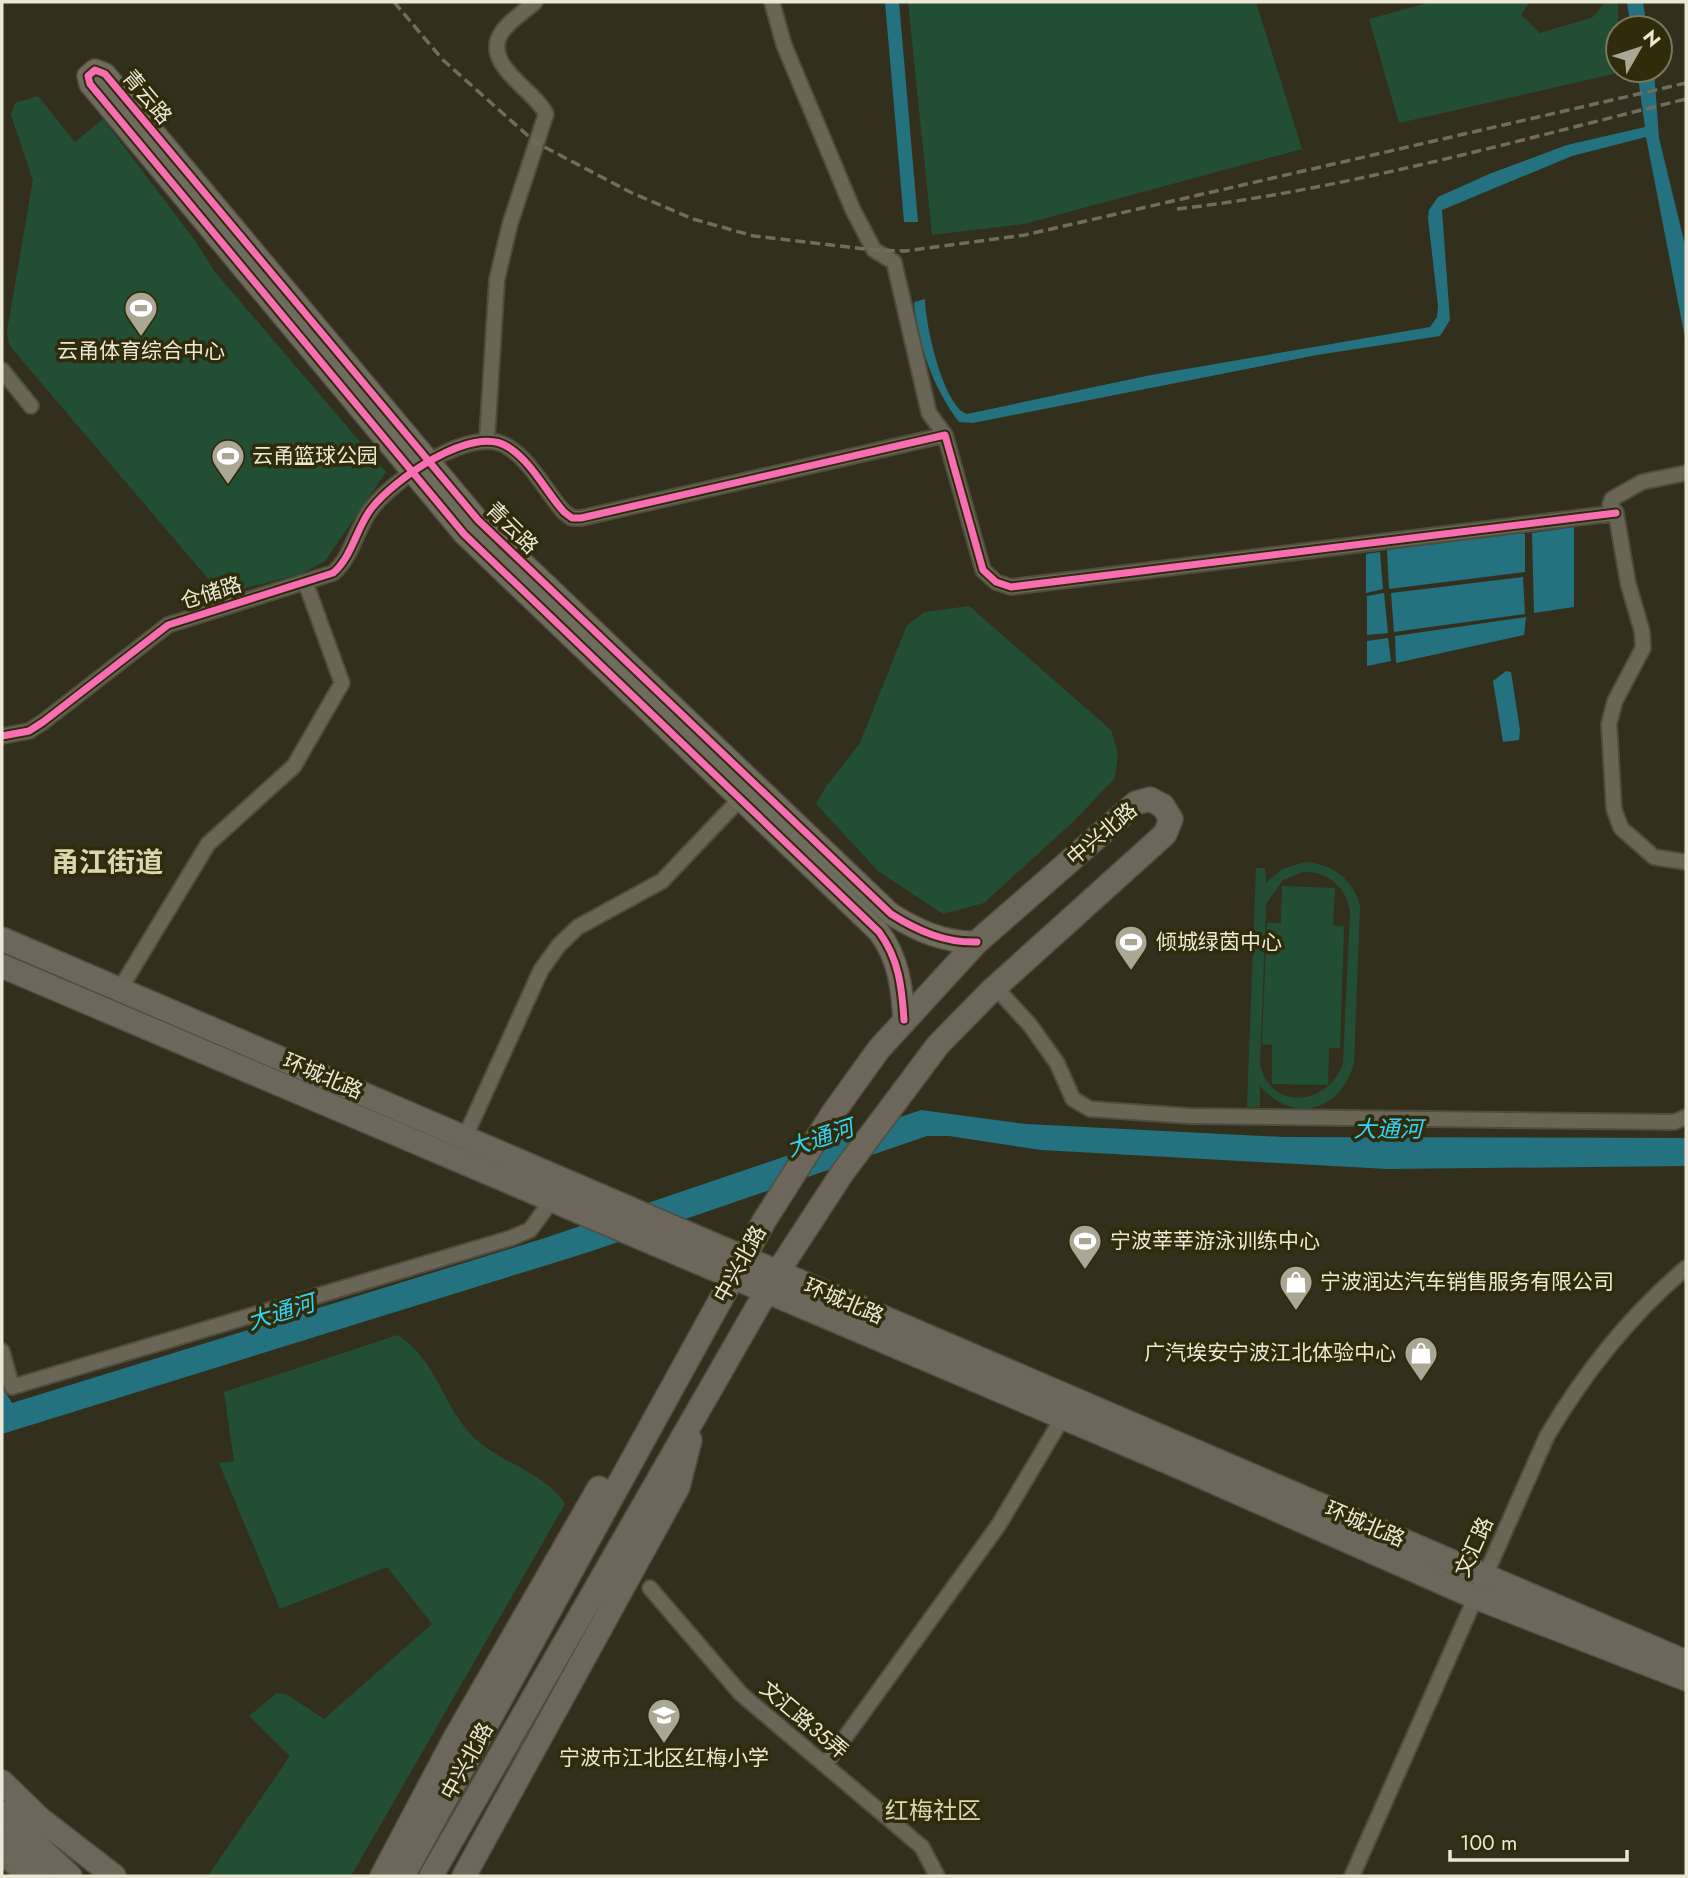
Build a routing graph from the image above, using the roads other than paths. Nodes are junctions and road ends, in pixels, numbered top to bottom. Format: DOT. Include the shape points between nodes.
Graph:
graph roads {
  1 [pos="535,2"];
  2 [pos="772,2"];
  3 [pos="2,370"];
  4 [pos="31,406"];
  5 [pos="945,435"];
  6 [pos="487,439"];
  7 [pos="421,467"];
  8 [pos="1686,473"];
  9 [pos="1616,513"];
  10 [pos="306,584"];
  11 [pos="2,736"];
  12 [pos="740,799"];
  13 [pos="1686,862"];
  14 [pos="2,939"];
  15 [pos="977,942"];
  16 [pos="2,966"];
  17 [pos="996,988"];
  18 [pos="120,989"];
  19 [pos="904,1020"];
  20 [pos="1686,1117"];
  21 [pos="465,1137"];
  22 [pos="552,1200"];
  23 [pos="739,1267"];
  24 [pos="1686,1268"];
  25 [pos="772,1282"];
  26 [pos="701,1336"];
  27 [pos="2,1351"];
  28 [pos="9,1388"];
  29 [pos="697,1413"];
  30 [pos="1063,1417"];
  31 [pos="1485,1576"];
  32 [pos="650,1588"];
  33 [pos="1475,1597"];
  34 [pos="1686,1662"];
  35 [pos="1686,1679"];
  36 [pos="825,1765"];
  37 [pos="2,1782"];
  38 [pos="2,1813"];
  39 [pos="2,1842"];
  40 [pos="2,1857"];
  41 [pos="41,1865"];
  42 [pos="22,1876"];
  43 [pos="70,1876"];
  44 [pos="114,1876"];
  45 [pos="382,1876"];
  46 [pos="403,1876"];
  47 [pos="431,1876"];
  48 [pos="464,1876"];
  49 [pos="937,1876"];
  50 [pos="1352,1876"];
  1 -- 6 [label="street" via="502,31 497,42 502,64 546,114 513,212 497,279"];
  2 -- 5 [label="street" via="784,45 853,210 874,250 894,262 929,414"];
  3 -- 4 [label="street"];
  5 -- 6 [label="street" via="581,518 564,512 509,447"];
  5 -- 9 [label="street" via="983,570 996,582 1011,587"];
  6 -- 7 [label="street, 仓储路"];
  7 -- 7 [label="street, 青云路" via="105,74 95,70 88,76 90,84"];
  7 -- 10 [label="street, 仓储路" via="370,509 340,568"];
  7 -- 12 [label="street, 青云路" via="464,534"];
  7 -- 15 [label="street, 青云路" via="891,914 926,933"];
  8 -- 9 [label="street" via="1642,482 1612,499 1610,505"];
  9 -- 13 [label="street" via="1643,648 1615,701 1609,724 1614,809 1621,828 1654,857"];
  10 -- 11 [label="street, 仓储路" via="168,625 43,722"];
  10 -- 18 [label="street" via="342,683 294,766 208,844"];
  12 -- 19 [label="street, 青云路" via="887,943 898,969"];
  12 -- 21 [label="street" via="662,881 578,927 559,945 541,970"];
  14 -- 18 [label="main road, 环城北路"];
  15 -- 17 [label="main road, 中兴北路" via="1136,803 1150,799 1163,806 1171,819 1161,839"];
  15 -- 19 [label="main road, 中兴北路"];
  16 -- 22 [label="main road, 环城北路"];
  17 -- 20 [label="street" via="1057,1062 1073,1099 1090,1108 1190,1116 1674,1122"];
  17 -- 25 [label="main road, 中兴北路" via="938,1045 895,1100"];
  18 -- 21 [label="main road, 环城北路"];
  19 -- 23 [label="main road, 中兴北路" via="794,1172"];
  21 -- 23 [label="main road, 环城北路" via="691,1234"];
  22 -- 23 [label="main road, 环城北路" via="660,1245"];
  22 -- 28 [label="street" via="530,1230 511,1238"];
  23 -- 25 [label="main road, 环城北路"];
  23 -- 26 [label="main road, 中兴北路"];
  24 -- 31 [label="street, 文汇路" via="1614,1338 1579,1382 1547,1436"];
  25 -- 29 [label="main road, 中兴北路"];
  25 -- 30 [label="main road, 环城北路"];
  25 -- 31 [label="main road, 环城北路"];
  26 -- 45 [label="main road" via="656,1390 455,1738"];
  26 -- 46 [label="main road, 中兴北路"];
  27 -- 28 [label="street"];
  29 -- 47 [label="main road, 中兴北路"];
  29 -- 48 [label="main road" via="678,1487"];
  30 -- 33 [label="main road, 环城北路"];
  30 -- 36 [label="street" via="998,1526"];
  31 -- 33 [label="street, 文汇路"];
  31 -- 34 [label="main road, 环城北路"];
  32 -- 36 [label="street, 文汇路35弄" via="741,1694"];
  33 -- 35 [label="main road, 环城北路"];
  33 -- 50 [label="street, 文汇路"];
  36 -- 49 [label="street, 文汇路35弄" via="922,1847"];
  37 -- 44 [label="main road" via="39,1818"];
  38 -- 41 [label="main road"];
  39 -- 41 [label="main road"];
  40 -- 42 [label="street"];
  41 -- 43 [label="main road"];
}
